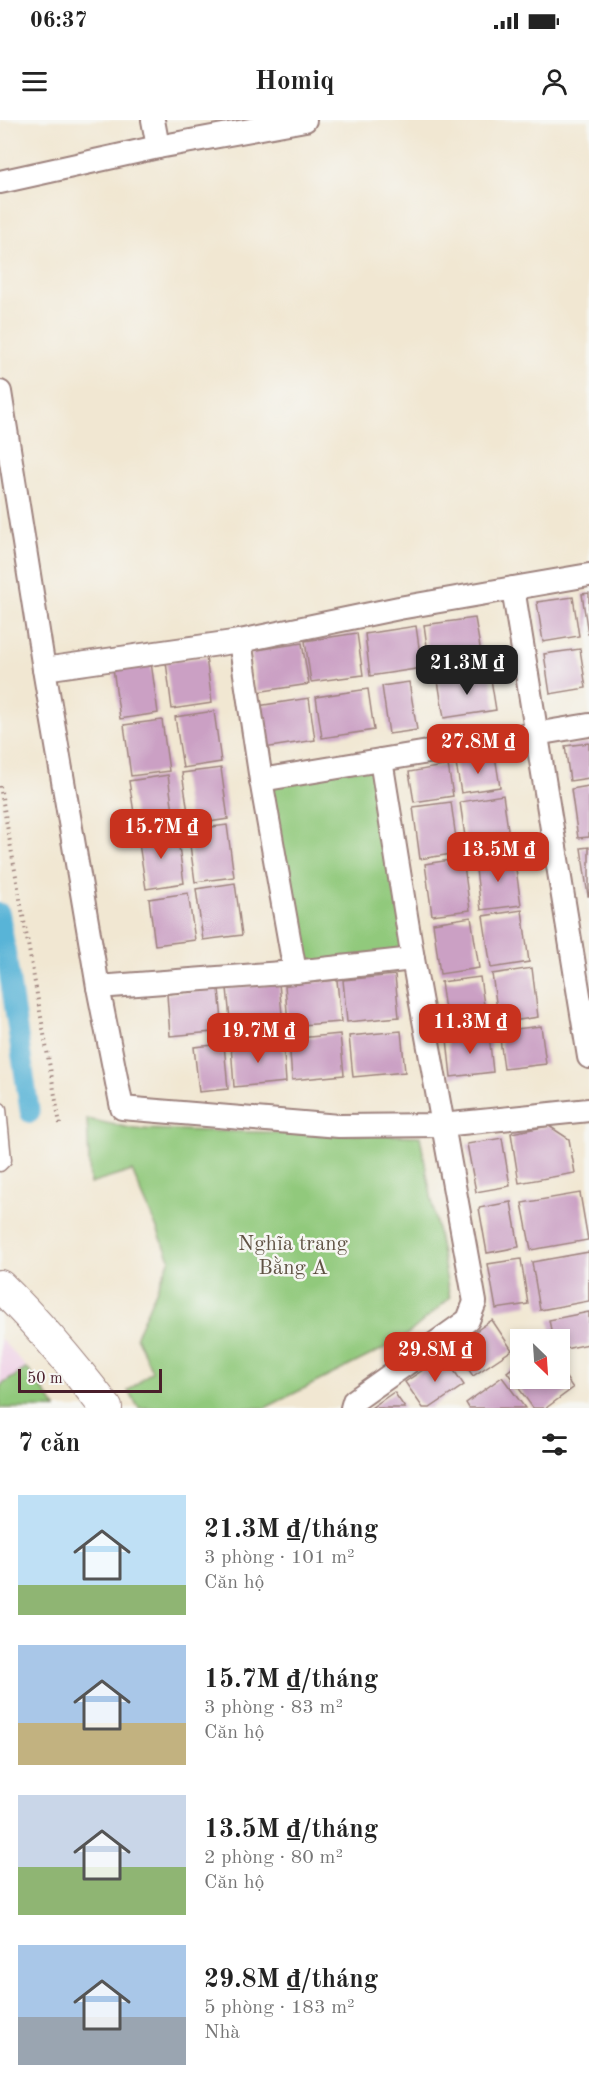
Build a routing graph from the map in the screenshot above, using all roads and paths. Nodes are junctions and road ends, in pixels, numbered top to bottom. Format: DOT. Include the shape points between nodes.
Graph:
graph roads {
  1 [pos="153,120"];
  2 [pos="305,120"];
  3 [pos="158,147"];
  4 [pos="0,182"];
  5 [pos="0,392"];
  6 [pos="589,575"];
  7 [pos="513,588"];
  8 [pos="240,641"];
  9 [pos="44,669"];
  10 [pos="589,725"];
  11 [pos="537,734"];
  12 [pos="381,760"];
  13 [pos="261,780"];
  14 [pos="0,786"];
  15 [pos="413,959"];
  16 [pos="295,972"];
  17 [pos="98,987"];
  18 [pos="589,1057"];
  19 [pos="0,1109"];
  20 [pos="589,1110"];
  21 [pos="60,1124"];
  22 [pos="442,1125"];
  23 [pos="0,1165"];
  24 [pos="0,1286"];
  25 [pos="106,1408"];
  26 [pos="352,1408"];
  1 -- 3 [label="street"];
  2 -- 3 [label="street"];
  3 -- 4 [label="street"];
  5 -- 9 [label="street"];
  6 -- 7 [label="street"];
  7 -- 8 [label="street"];
  7 -- 11 [label="street"];
  8 -- 9 [label="street"];
  8 -- 13 [label="street"];
  9 -- 17 [label="street"];
  10 -- 11 [label="street"];
  11 -- 12 [label="street"];
  11 -- 18 [label="street"];
  12 -- 13 [label="street"];
  12 -- 15 [label="street"];
  13 -- 16 [label="street"];
  14 -- 21 [label="path"];
  15 -- 16 [label="street"];
  15 -- 22 [label="street"];
  16 -- 17 [label="street"];
  17 -- 22 [label="street" via="122,1107 339,1126"];
  19 -- 23 [label="lane" via="5,1160"];
  20 -- 22 [label="street"];
  22 -- 26 [label="street" via="475,1302 468,1320 354,1401"];
  24 -- 25 [label="street" via="80,1373"];
}
